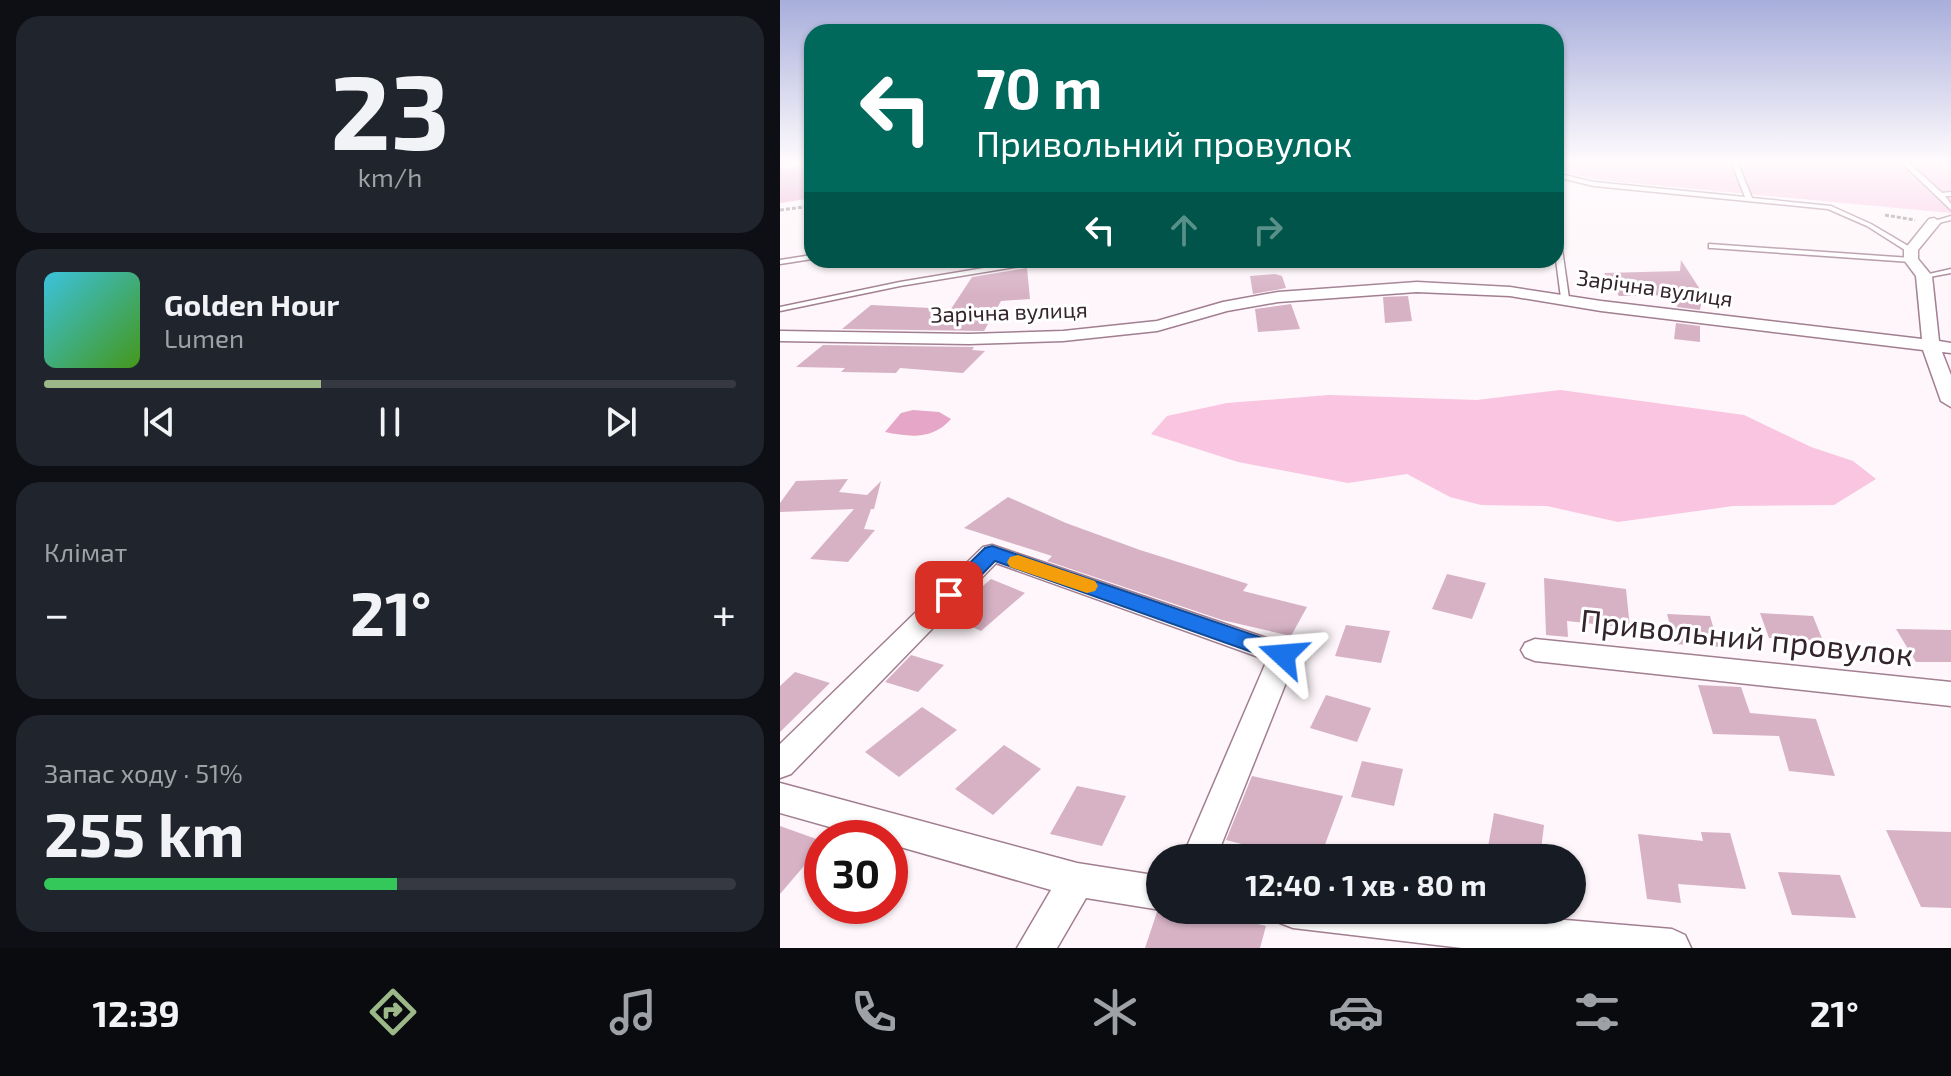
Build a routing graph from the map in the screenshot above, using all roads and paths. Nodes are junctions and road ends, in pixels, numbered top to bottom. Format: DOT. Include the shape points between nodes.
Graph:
graph roads {
  1 [pos="1809,205"];
  2 [pos="804,207"];
  3 [pos="780,210"];
  4 [pos="1951,218"];
  5 [pos="1934,222"];
  6 [pos="1712,246"];
  7 [pos="1911,255"];
  8 [pos="804,258"];
  9 [pos="780,262"];
  10 [pos="997,268"];
  11 [pos="1561,268"];
  12 [pos="1951,271"];
  13 [pos="1924,276"];
  14 [pos="1565,298"];
  15 [pos="780,309"];
  16 [pos="780,336"];
  17 [pos="1931,346"];
  18 [pos="1951,348"];
  19 [pos="1951,401"];
  20 [pos="1535,650"];
  21 [pos="1951,694"];
  22 [pos="780,764"];
  23 [pos="780,798"];
  24 [pos="1205,844"];
  25 [pos="1077,880"];
  26 [pos="1146,891"];
  27 [pos="1410,924"];
  28 [pos="1036,948"];
  29 [pos="1672,948"];
  1 -- 7 [label="lane" via="1829,207 1869,225"];
  2 -- 3 [label="path"];
  4 -- 5 [label="lane"];
  5 -- 7 [label="street"];
  6 -- 7 [label="lane"];
  7 -- 13 [label="street"];
  8 -- 9 [label="lane"];
  10 -- 15 [label="lane"];
  11 -- 14 [label="lane"];
  12 -- 13 [label="lane"];
  13 -- 17 [label="street"];
  14 -- 16 [label="street, Зарічна вулиця" via="1392,288 1305,294 1231,305 1159,326 1072,334 999,339"];
  14 -- 17 [label="street, Зарічна вулиця"];
  17 -- 18 [label="street, Зарічна вулиця"];
  17 -- 19 [label="street"];
  20 -- 21 [label="street, Привольний провулок"];
  22 -- 24 [label="street" via="992,553 1283,655"];
  23 -- 25 [label="street"];
  25 -- 26 [label="street"];
  25 -- 28 [label="street"];
  27 -- 29 [label="street"];
}
